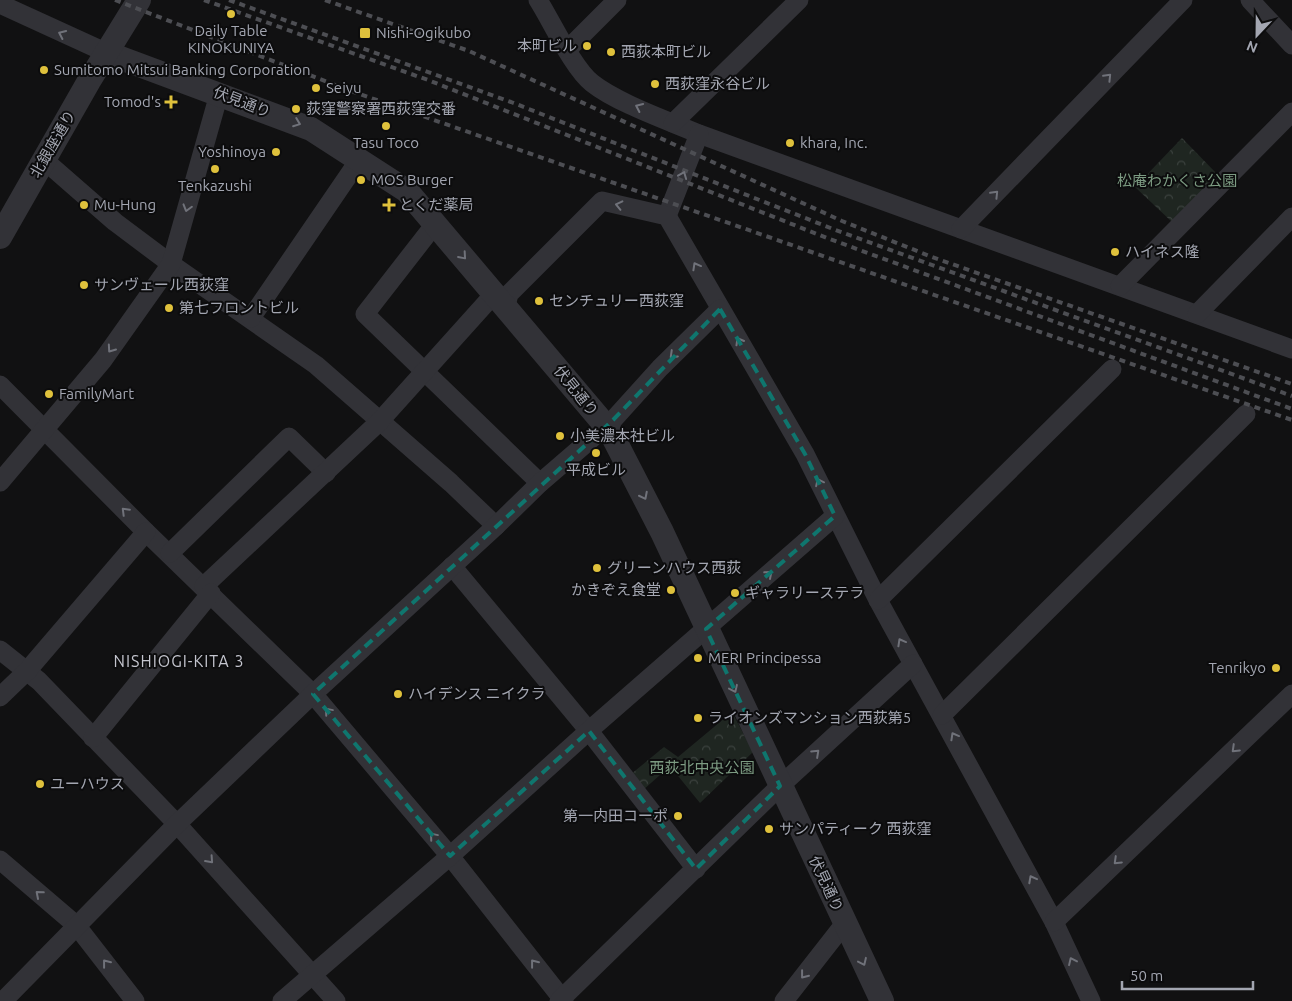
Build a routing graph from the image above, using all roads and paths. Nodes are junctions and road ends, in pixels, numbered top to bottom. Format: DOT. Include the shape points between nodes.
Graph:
graph roads {
  1 [pos="139,0"];
  2 [pos="538,0"];
  3 [pos="617,0"];
  4 [pos="798,0"];
  5 [pos="1183,0"];
  6 [pos="1250,0"];
  7 [pos="0,4"];
  8 [pos="1292,45"];
  9 [pos="568,49"];
  10 [pos="107,53"];
  11 [pos="219,94"];
  12 [pos="1292,112"];
  13 [pos="673,123"];
  14 [pos="699,134"];
  15 [pos="44,160"];
  16 [pos="359,160"];
  17 [pos="667,216"];
  18 [pos="1292,217"];
  19 [pos="435,224"];
  20 [pos="961,229"];
  21 [pos="0,237"];
  22 [pos="171,264"];
  23 [pos="1120,286"];
  24 [pos="501,300"];
  25 [pos="720,309"];
  26 [pos="1197,314"];
  27 [pos="251,318"];
  28 [pos="1292,349"];
  29 [pos="1112,368"];
  30 [pos="426,371"];
  31 [pos="0,384"];
  32 [pos="1246,414"];
  33 [pos="379,422"];
  34 [pos="604,426"];
  35 [pos="44,430"];
  36 [pos="326,473"];
  37 [pos="0,482"];
  38 [pos="540,482"];
  39 [pos="835,516"];
  40 [pos="496,526"];
  41 [pos="146,532"];
  42 [pos="170,554"];
  43 [pos="452,566"];
  44 [pos="208,590"];
  45 [pos="878,600"];
  46 [pos="706,629"];
  47 [pos="0,650"];
  48 [pos="913,664"];
  49 [pos="27,671"];
  50 [pos="313,694"];
  51 [pos="1292,694"];
  52 [pos="0,697"];
  53 [pos="942,715"];
  54 [pos="589,730"];
  55 [pos="93,738"];
  56 [pos="780,786"];
  57 [pos="177,824"];
  58 [pos="450,856"];
  59 [pos="0,860"];
  60 [pos="696,869"];
  61 [pos="1054,922"];
  62 [pos="845,923"];
  63 [pos="76,926"];
  64 [pos="312,974"];
  65 [pos="562,1000"];
  66 [pos="1089,1000"];
  67 [pos="3,1001"];
  68 [pos="135,1001"];
  69 [pos="282,1001"];
  70 [pos="336,1001"];
  71 [pos="784,1001"];
  72 [pos="882,1001"];
  1 -- 10 [label="street, 北銀座通り"];
  2 -- 9 [label="street"];
  3 -- 9 [label="street"];
  4 -- 13 [label="street"];
  20 -- 5 [label="street, one-way"];
  6 -- 8 [label="street"];
  10 -- 7 [label="street, one-way"];
  13 -- 9 [label="street, one-way" via="592,82"];
  10 -- 11 [label="street, 伏見通り"];
  10 -- 15 [label="street, 北銀座通り"];
  11 -- 16 [label="street, 伏見通り, one-way" via="311,129"];
  11 -- 22 [label="street, one-way"];
  12 -- 23 [label="street"];
  13 -- 14 [label="street"];
  17 -- 14 [label="street, one-way"];
  14 -- 20 [label="street"];
  15 -- 21 [label="street, 北銀座通り"];
  15 -- 22 [label="street" via="115,222"];
  16 -- 19 [label="street, 伏見通り" via="407,191"];
  16 -- 27 [label="street"];
  17 -- 24 [label="street, one-way" via="602,201"];
  25 -- 17 [label="street, one-way"];
  18 -- 26 [label="street"];
  19 -- 24 [label="street, 伏見通り, one-way"];
  19 -- 30 [label="street" via="365,314"];
  20 -- 23 [label="street"];
  22 -- 27 [label="street"];
  22 -- 35 [label="street, one-way" via="103,360"];
  23 -- 26 [label="street"];
  24 -- 30 [label="street"];
  24 -- 34 [label="street, 伏見通り"];
  25 -- 34 [label="street, one-way"];
  39 -- 25 [label="street, one-way" via="805,454"];
  26 -- 28 [label="street"];
  27 -- 33 [label="street" via="316,364"];
  29 -- 45 [label="street"];
  30 -- 33 [label="street"];
  30 -- 38 [label="street"];
  31 -- 35 [label="street"];
  32 -- 53 [label="street"];
  33 -- 36 [label="street"];
  33 -- 40 [label="street" via="452,483"];
  34 -- 38 [label="street"];
  34 -- 46 [label="street, 伏見通り, one-way" via="610,431 662,532"];
  35 -- 37 [label="street"];
  41 -- 35 [label="street, one-way"];
  36 -- 42 [label="street" via="289,437"];
  36 -- 44 [label="street"];
  38 -- 40 [label="street"];
  39 -- 45 [label="street"];
  46 -- 39 [label="street, one-way"];
  40 -- 43 [label="street"];
  41 -- 42 [label="street"];
  41 -- 49 [label="street"];
  42 -- 44 [label="street"];
  43 -- 50 [label="street"];
  43 -- 54 [label="street"];
  44 -- 50 [label="street"];
  44 -- 55 [label="street"];
  48 -- 45 [label="street, one-way"];
  46 -- 54 [label="street"];
  46 -- 56 [label="street, 伏見通り, one-way"];
  47 -- 49 [label="street"];
  48 -- 53 [label="street"];
  56 -- 48 [label="street, one-way"];
  49 -- 52 [label="street"];
  49 -- 55 [label="street"];
  50 -- 57 [label="street"];
  58 -- 50 [label="street, one-way"];
  51 -- 61 [label="street, one-way"];
  61 -- 53 [label="street, one-way"];
  54 -- 58 [label="street"];
  54 -- 60 [label="street"];
  55 -- 57 [label="street"];
  56 -- 60 [label="street"];
  56 -- 62 [label="street, 伏見通り"];
  57 -- 63 [label="street"];
  57 -- 64 [label="street, one-way"];
  58 -- 64 [label="street"];
  65 -- 58 [label="street, one-way"];
  63 -- 59 [label="street, one-way"];
  60 -- 65 [label="street"];
  66 -- 61 [label="street, one-way"];
  62 -- 71 [label="street, one-way"];
  62 -- 72 [label="street, 伏見通り, one-way"];
  63 -- 67 [label="street"];
  68 -- 63 [label="street, one-way"];
  64 -- 69 [label="street"];
  64 -- 70 [label="street"];
}
